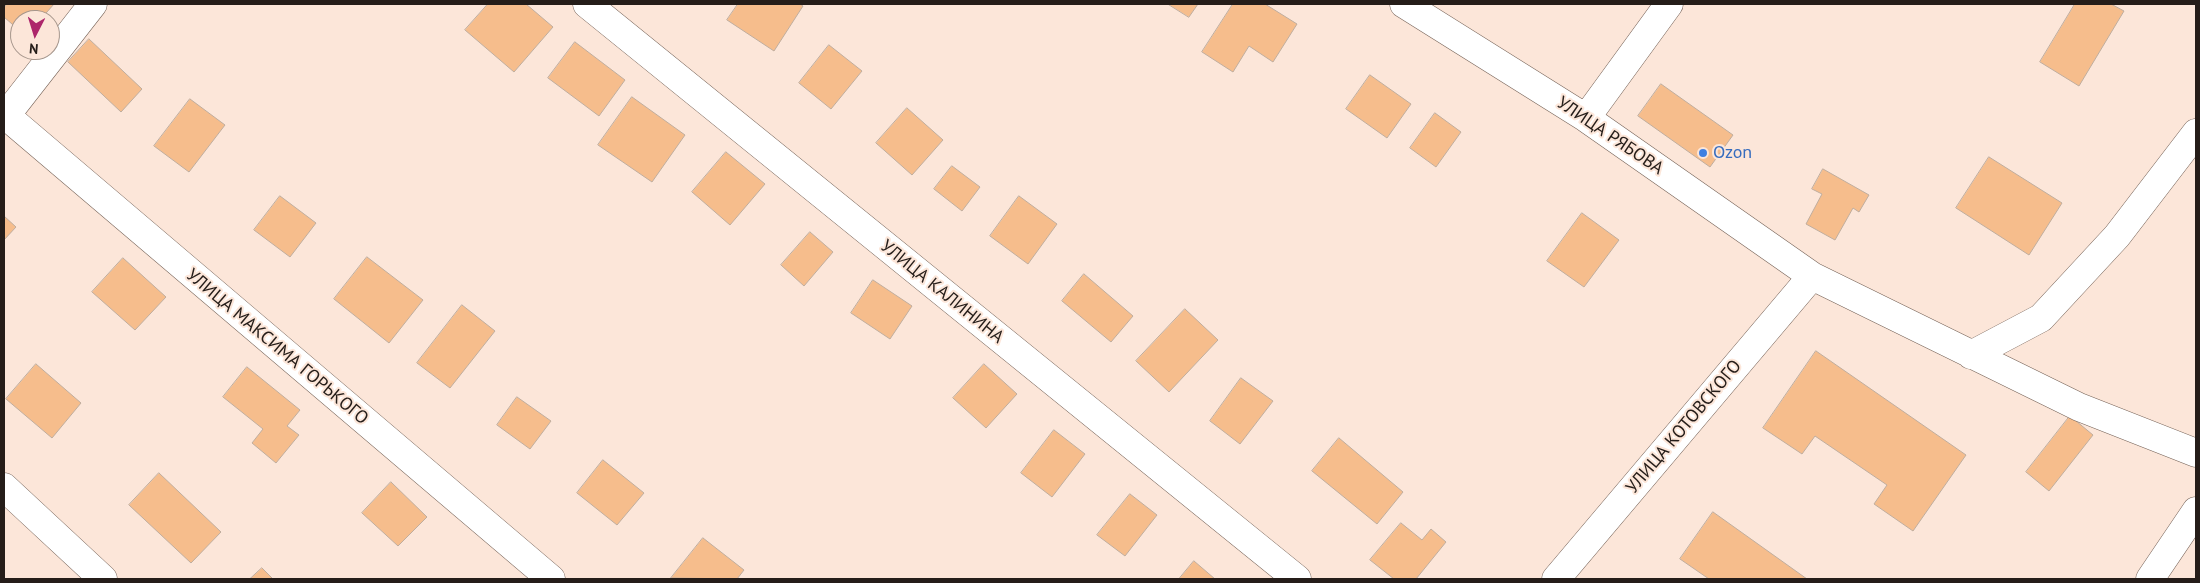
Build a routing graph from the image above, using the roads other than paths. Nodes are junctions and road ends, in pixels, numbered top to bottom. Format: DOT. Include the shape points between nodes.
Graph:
graph roads {
  1 [pos="94,4"];
  2 [pos="587,4"];
  3 [pos="1404,4"];
  4 [pos="1669,4"];
  5 [pos="4,116"];
  6 [pos="1586,118"];
  7 [pos="2196,133"];
  8 [pos="1812,276"];
  9 [pos="1971,354"];
  10 [pos="2196,453"];
  11 [pos="4,487"];
  12 [pos="2196,511"];
  13 [pos="103,579"];
  14 [pos="551,579"];
  15 [pos="1297,579"];
  16 [pos="1556,579"];
  17 [pos="2150,579"];
  1 -- 5 [label="street"];
  2 -- 15 [label="street, УЛИЦА КАЛИНИНА"];
  3 -- 6 [label="street, УЛИЦА РЯБОВА"];
  4 -- 6 [label="street"];
  5 -- 14 [label="street, УЛИЦА МАКСИМА ГОРЬКОГО"];
  6 -- 8 [label="street, УЛИЦА РЯБОВА"];
  7 -- 9 [label="street" via="2117,236 2041,318"];
  8 -- 9 [label="street, УЛИЦА РЯБОВА"];
  8 -- 16 [label="street, УЛИЦА КОТОВСКОГО"];
  9 -- 10 [label="street, УЛИЦА РЯБОВА" via="2078,408"];
  11 -- 13 [label="street"];
  12 -- 17 [label="street"];
}
